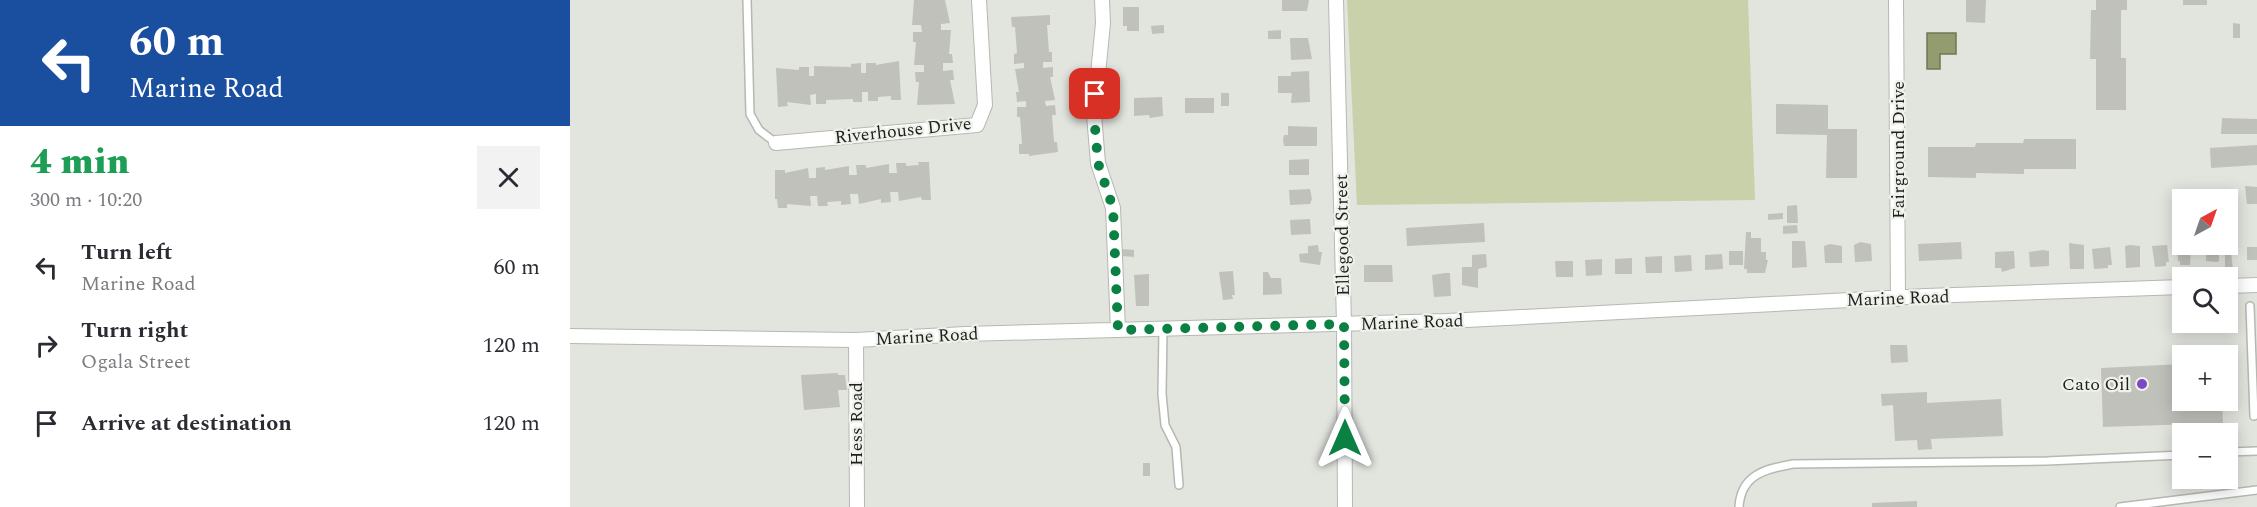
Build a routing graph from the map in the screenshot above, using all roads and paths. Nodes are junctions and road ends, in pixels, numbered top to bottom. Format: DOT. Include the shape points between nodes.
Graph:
graph roads {
  1 [pos="747,0"];
  2 [pos="979,0"];
  3 [pos="1102,0"];
  4 [pos="1336,0"];
  5 [pos="1896,0"];
  6 [pos="776,143"];
  7 [pos="2257,285"];
  8 [pos="2238,286"];
  9 [pos="2172,287"];
  10 [pos="1898,300"];
  11 [pos="2250,306"];
  12 [pos="1344,324"];
  13 [pos="1162,329"];
  14 [pos="1118,330"];
  15 [pos="570,336"];
  16 [pos="856,340"];
  17 [pos="2255,388"];
  18 [pos="2254,416"];
  19 [pos="2257,451"];
  20 [pos="2238,452"];
  21 [pos="2172,455"];
  22 [pos="1179,485"];
  23 [pos="2257,490"];
  24 [pos="857,507"];
  25 [pos="1345,507"];
  26 [pos="1739,507"];
  27 [pos="2120,507"];
  1 -- 6 [label="lane" via="750,114 759,130"];
  2 -- 6 [label="street, Riverhouse Drive" via="985,105 977,125"];
  3 -- 14 [label="street" via="1094,115 1098,163 1113,208"];
  4 -- 12 [label="street, Ellegood Street"];
  5 -- 10 [label="street, Fairground Drive"];
  7 -- 8 [label="street"];
  9 -- 10 [label="street, Marine Road"];
  10 -- 12 [label="street, Marine Road"];
  11 -- 17 [label="lane"];
  12 -- 13 [label="street, Marine Road"];
  12 -- 25 [label="street, Ellegood Street"];
  13 -- 14 [label="street, Marine Road"];
  13 -- 22 [label="lane" via="1165,425 1176,447"];
  14 -- 16 [label="street, Marine Road"];
  15 -- 16 [label="street, Marine Road"];
  16 -- 24 [label="street, Hess Road"];
  17 -- 18 [label="lane"];
  19 -- 20 [label="lane"];
  21 -- 26 [label="lane" via="1793,464 1763,470 1749,480"];
  23 -- 27 [label="lane"];
}
